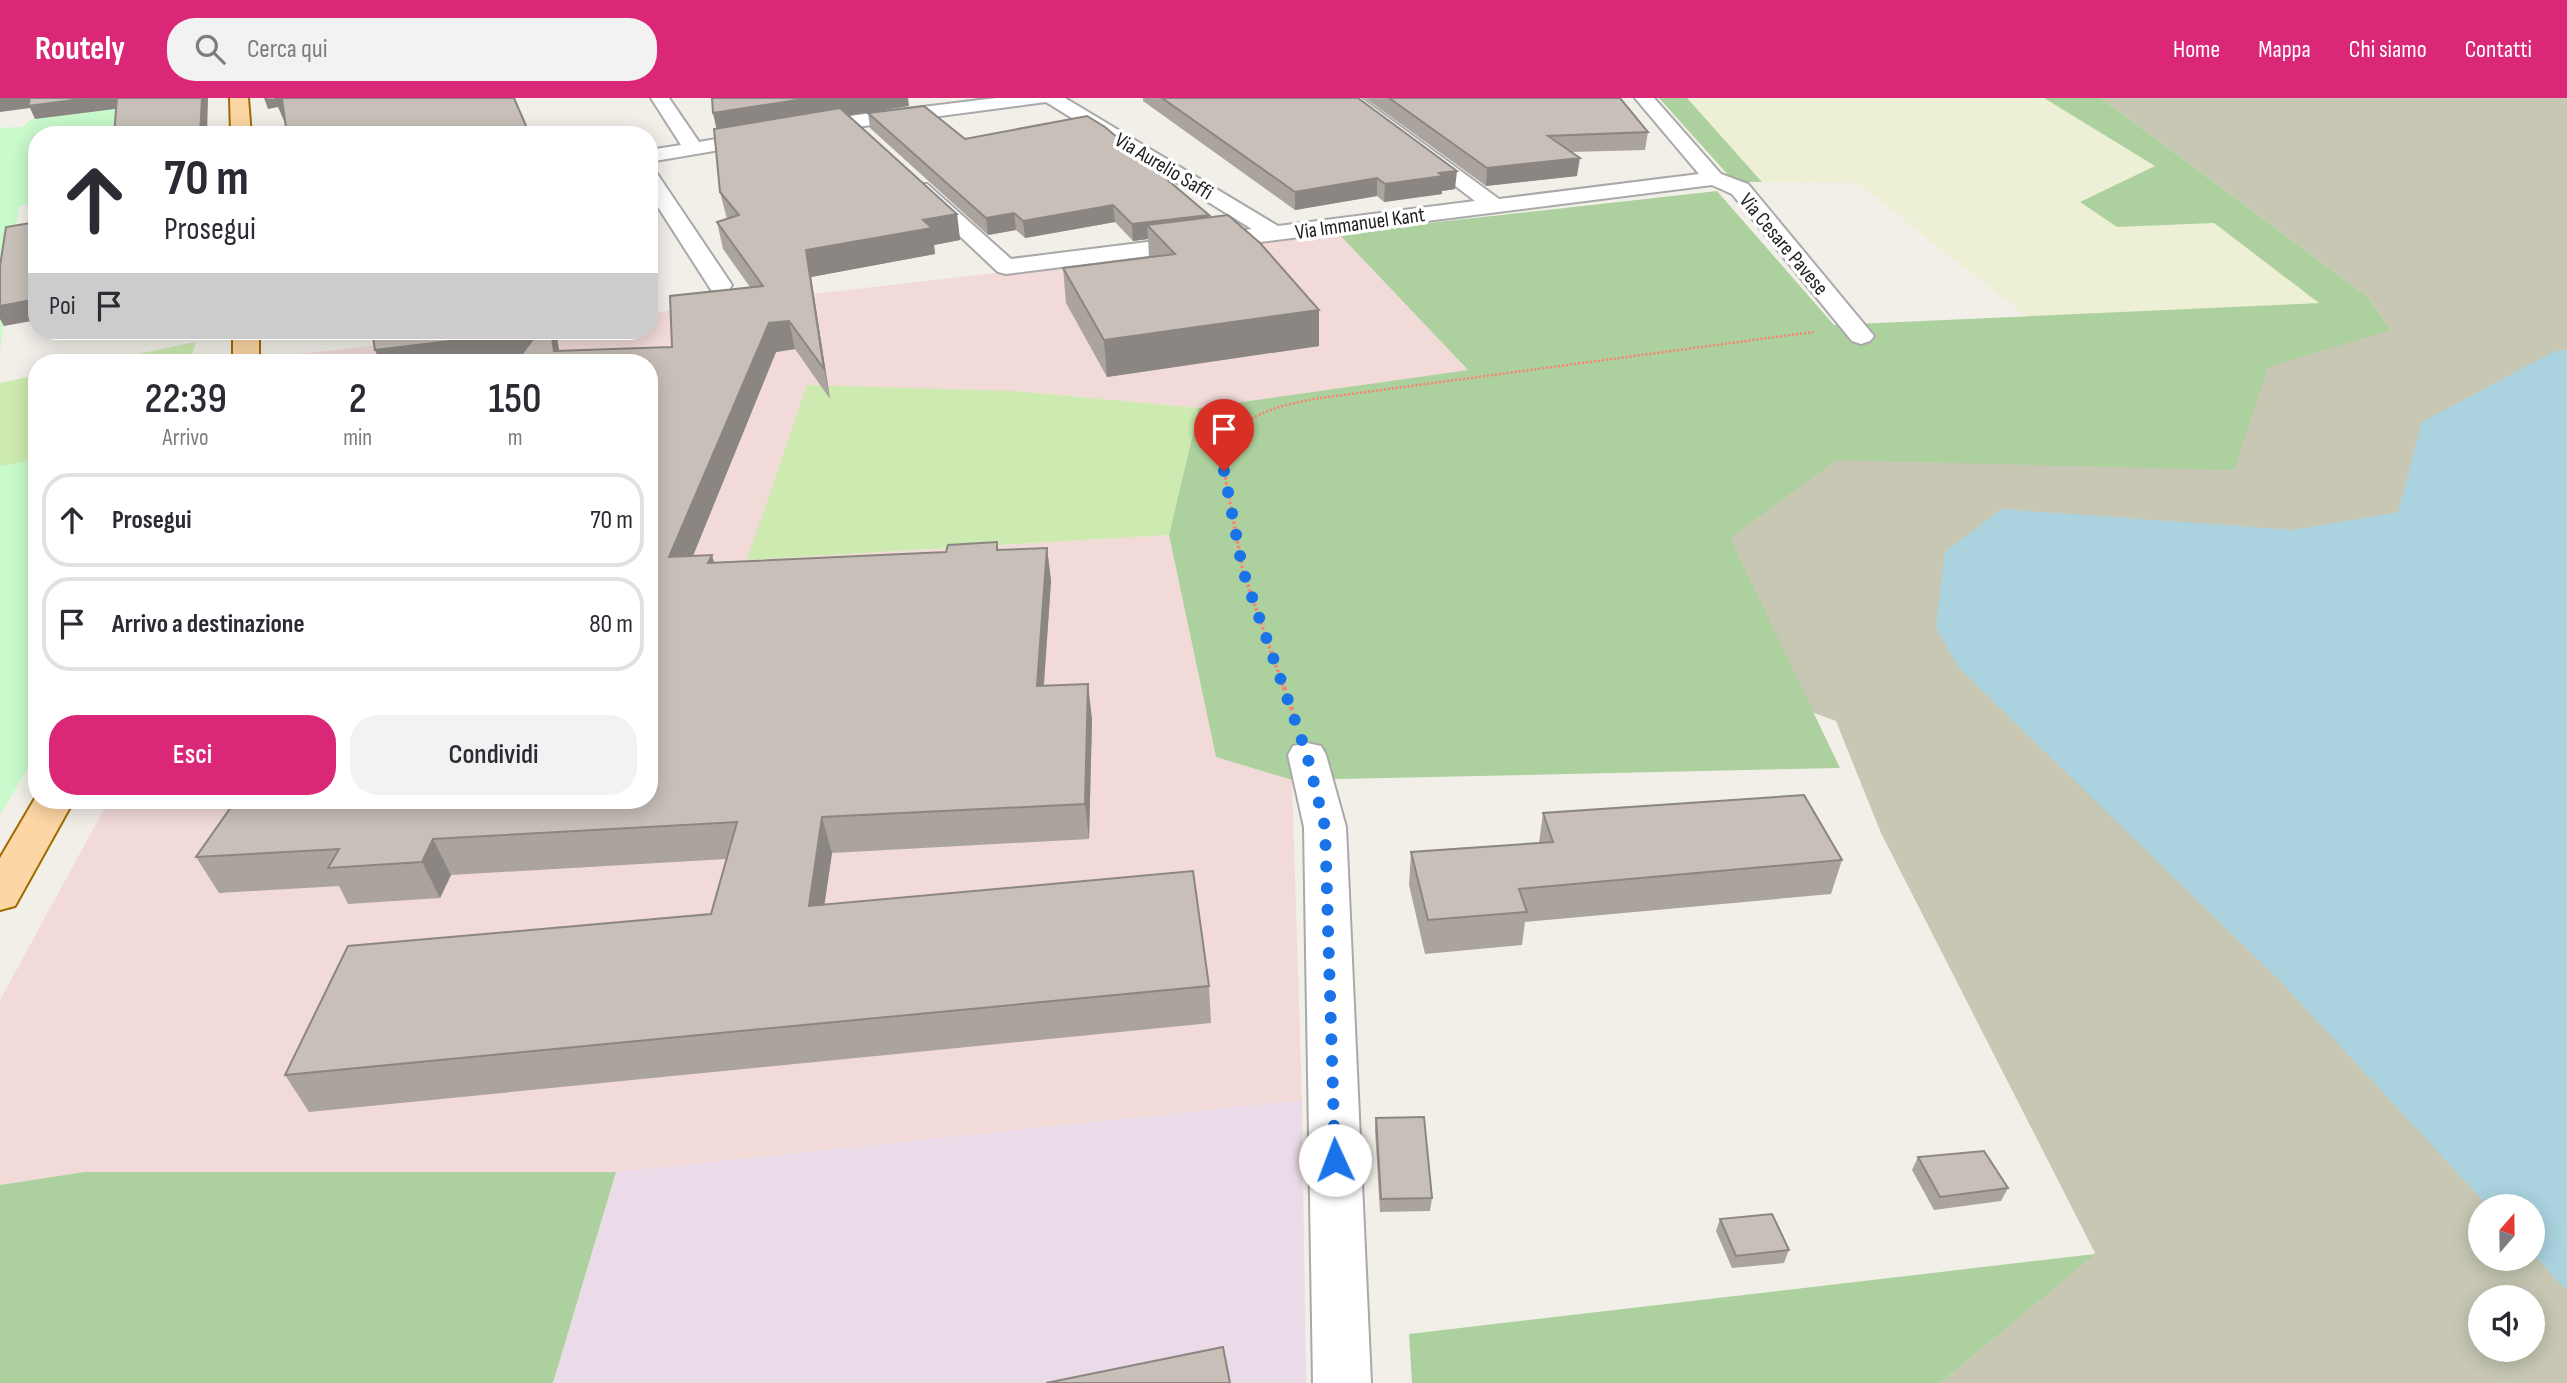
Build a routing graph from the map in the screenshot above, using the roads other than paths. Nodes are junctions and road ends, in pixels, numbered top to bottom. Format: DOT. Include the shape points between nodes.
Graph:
graph roads {
  1 [pos="239,98"];
  2 [pos="660,98"];
  3 [pos="1040,98"];
  4 [pos="1052,98"];
  5 [pos="1349,98"];
  6 [pos="1644,98"];
  7 [pos="1010,99"];
  8 [pos="849,122"];
  9 [pos="241,126"];
  10 [pos="869,140"];
  11 [pos="694,149"];
  12 [pos="658,155"];
  13 [pos="908,176"];
  14 [pos="1714,178"];
  15 [pos="658,190"];
  16 [pos="1494,205"];
  17 [pos="1276,234"];
  18 [pos="720,285"];
  19 [pos="1856,331"];
  20 [pos="1307,755"];
  21 [pos="49,809"];
  22 [pos="0,895"];
  23 [pos="1342,1383"];
  1 -- 9 [label="main road"];
  2 -- 11 [label="street"];
  3 -- 7 [label="street"];
  4 -- 17 [label="street, Via Aurelio Saffi"];
  5 -- 16 [label="street"];
  6 -- 14 [label="street, Via Cesare Pavese"];
  7 -- 8 [label="street"];
  8 -- 10 [label="street"];
  8 -- 11 [label="street"];
  11 -- 12 [label="street"];
  13 -- 17 [label="street, Via Immanuel Kant" via="1006,267"];
  14 -- 16 [label="street, Via Immanuel Kant"];
  14 -- 19 [label="street, Via Cesare Pavese" via="1740,189"];
  15 -- 18 [label="street"];
  16 -- 17 [label="street, Via Immanuel Kant"];
  20 -- 23 [label="street" via="1325,827"];
  21 -- 22 [label="main road"];
}
